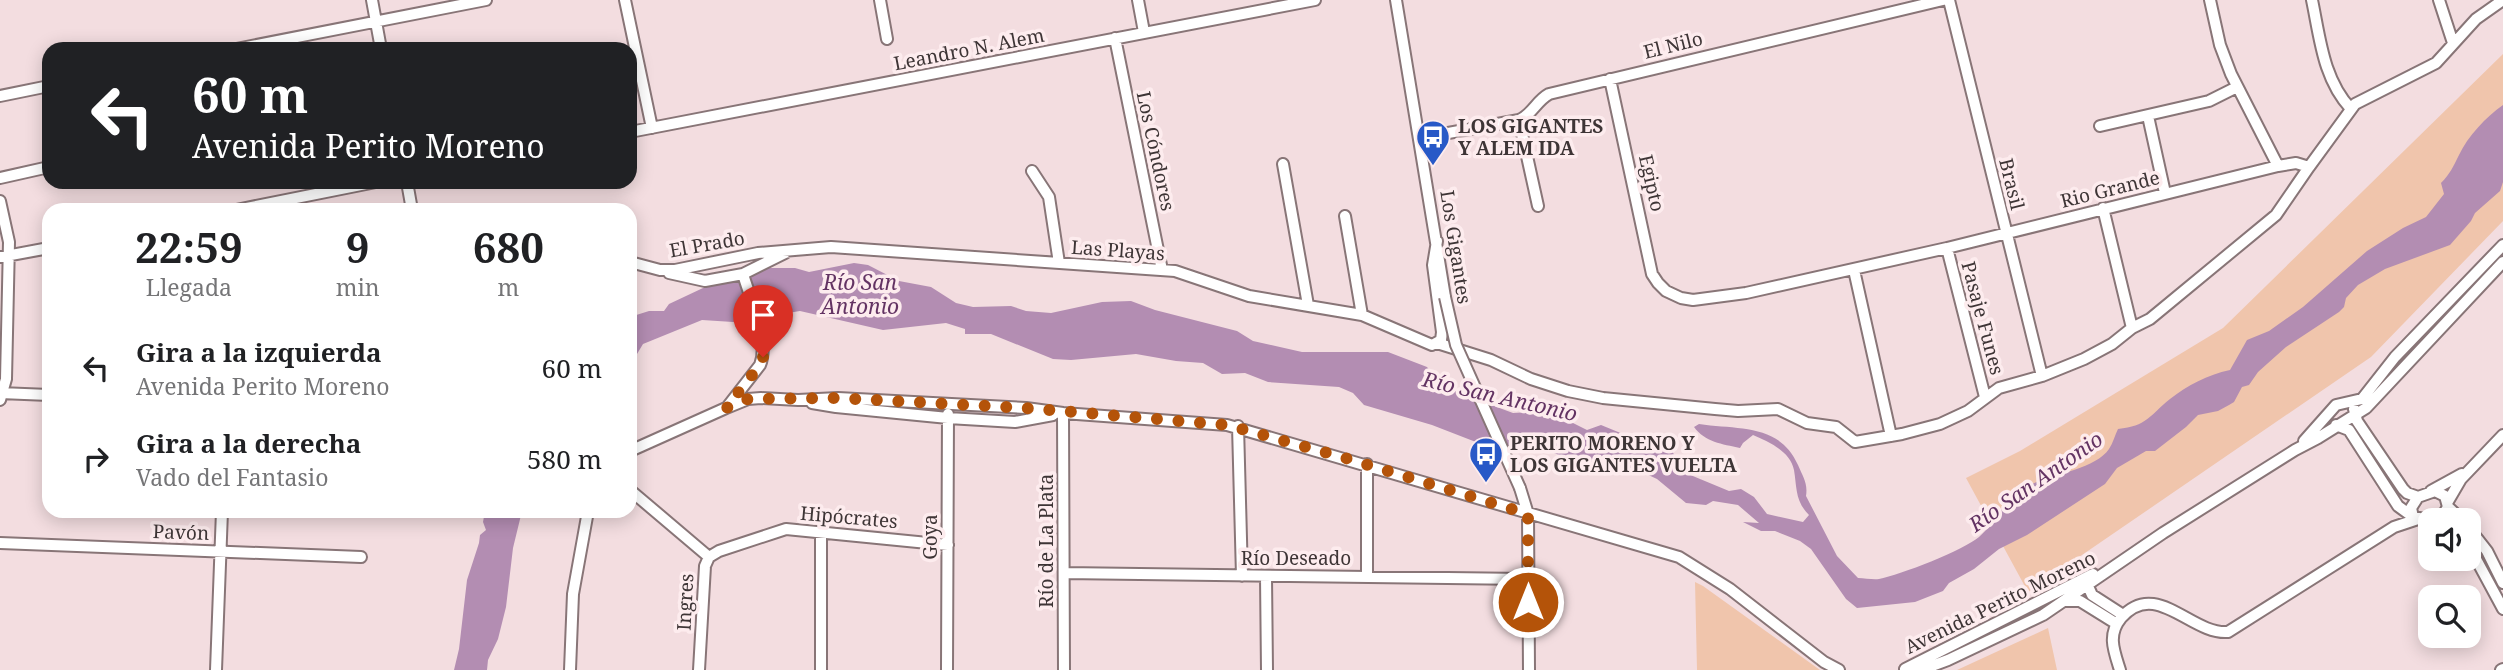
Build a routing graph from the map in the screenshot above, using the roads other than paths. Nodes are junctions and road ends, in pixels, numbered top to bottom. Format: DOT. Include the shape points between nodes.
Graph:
graph roads {
  1 [pos="372,0"];
  2 [pos="486,0"];
  3 [pos="625,0"];
  4 [pos="880,0"];
  5 [pos="1138,0"];
  6 [pos="1315,0"];
  7 [pos="1396,0"];
  8 [pos="1944,0"];
  9 [pos="1949,0"];
  10 [pos="2210,0"];
  11 [pos="2312,0"];
  12 [pos="2439,0"];
  13 [pos="2502,0"];
  14 [pos="376,21"];
  15 [pos="1144,32"];
  16 [pos="1115,38"];
  17 [pos="887,39"];
  18 [pos="271,42"];
  19 [pos="380,42"];
  20 [pos="634,42"];
  21 [pos="2453,43"];
  22 [pos="637,57"];
  23 [pos="1610,79"];
  24 [pos="42,87"];
  25 [pos="2237,87"];
  26 [pos="0,96"];
  27 [pos="2351,109"];
  28 [pos="2148,116"];
  29 [pos="1518,120"];
  30 [pos="2100,126"];
  31 [pos="652,128"];
  32 [pos="637,131"];
  33 [pos="1420,138"];
  34 [pos="1283,164"];
  35 [pos="2278,166"];
  36 [pos="2309,167"];
  37 [pos="42,169"];
  38 [pos="1032,171"];
  39 [pos="0,178"];
  40 [pos="341,189"];
  41 [pos="2165,193"];
  42 [pos="0,201"];
  43 [pos="271,203"];
  44 [pos="1538,206"];
  45 [pos="2103,208"];
  46 [pos="1345,216"];
  47 [pos="2006,233"];
  48 [pos="1437,240"];
  49 [pos="2503,245"];
  50 [pos="1947,248"];
  51 [pos="42,249"];
  52 [pos="791,251"];
  53 [pos="4,256"];
  54 [pos="2503,262"];
  55 [pos="1059,263"];
  56 [pos="637,264"];
  57 [pos="660,270"];
  58 [pos="1162,270"];
  59 [pos="1854,270"];
  60 [pos="743,274"];
  61 [pos="1666,291"];
  62 [pos="1308,305"];
  63 [pos="1362,315"];
  64 [pos="2132,328"];
  65 [pos="1435,344"];
  66 [pos="2042,376"];
  67 [pos="42,395"];
  68 [pos="1,396"];
  69 [pos="1985,397"];
  70 [pos="798,400"];
  71 [pos="2346,403"];
  72 [pos="948,404"];
  73 [pos="726,408"];
  74 [pos="1063,412"];
  75 [pos="2329,414"];
  76 [pos="2355,415"];
  77 [pos="948,418"];
  78 [pos="2338,425"];
  79 [pos="1238,426"];
  80 [pos="2503,435"];
  81 [pos="1891,436"];
  82 [pos="637,449"];
  83 [pos="2295,450"];
  84 [pos="1367,464"];
  85 [pos="2471,468"];
  86 [pos="2431,491"];
  87 [pos="637,495"];
  88 [pos="2418,497"];
  89 [pos="2448,505"];
  90 [pos="2446,508"];
  91 [pos="2451,508"];
  92 [pos="1528,514"];
  93 [pos="2412,514"];
  94 [pos="2418,516"];
  95 [pos="222,518"];
  96 [pos="587,518"];
  97 [pos="821,532"];
  98 [pos="0,543"];
  99 [pos="2481,543"];
  100 [pos="948,545"];
  101 [pos="220,551"];
  102 [pos="361,557"];
  103 [pos="709,557"];
  104 [pos="2112,566"];
  105 [pos="2481,568"];
  106 [pos="1064,573"];
  107 [pos="1242,576"];
  108 [pos="1367,576"];
  109 [pos="1266,577"];
  110 [pos="1528,579"];
  111 [pos="2503,583"];
  112 [pos="2087,584"];
  113 [pos="2064,601"];
  114 [pos="2503,609"];
  115 [pos="2120,620"];
  116 [pos="216,670"];
  117 [pos="570,670"];
  118 [pos="699,670"];
  119 [pos="821,670"];
  120 [pos="947,670"];
  121 [pos="1064,670"];
  122 [pos="1267,670"];
  123 [pos="1529,670"];
  124 [pos="1839,670"];
  125 [pos="1903,670"];
  126 [pos="1909,670"];
  127 [pos="2120,670"];
  1 -- 14 [label="street"];
  2 -- 14 [label="street"];
  3 -- 20 [label="street"];
  4 -- 17 [label="street"];
  5 -- 15 [label="street"];
  6 -- 15 [label="street, Leandro N. Alem"];
  7 -- 33 [label="street, Los Gigantes"];
  8 -- 23 [label="street, El Nilo"];
  9 -- 47 [label="street, Brasil"];
  10 -- 25 [label="street"];
  11 -- 27 [label="street" via="2330,79"];
  12 -- 21 [label="street"];
  13 -- 21 [label="street"];
  14 -- 18 [label="street"];
  14 -- 19 [label="street"];
  15 -- 16 [label="street, Leandro N. Alem"];
  16 -- 31 [label="street, Leandro N. Alem"];
  16 -- 58 [label="street, Los Cóndores"];
  21 -- 27 [label="street" via="2436,63"];
  22 -- 31 [label="street"];
  23 -- 29 [label="street, El Nilo" via="1549,94"];
  23 -- 61 [label="street, Egipto" via="1653,274"];
  24 -- 26 [label="street"];
  25 -- 28 [label="street" via="2209,101"];
  25 -- 35 [label="street"];
  27 -- 36 [label="street"];
  28 -- 30 [label="street"];
  28 -- 41 [label="street"];
  29 -- 33 [label="street"];
  29 -- 44 [label="street"];
  31 -- 32 [label="street, Leandro N. Alem"];
  33 -- 48 [label="street, Los Gigantes"];
  34 -- 62 [label="street"];
  35 -- 36 [label="street, Rio Grande" via="2296,163"];
  35 -- 41 [label="street, Rio Grande"];
  36 -- 64 [label="street, Las Playas" via="2268,222 2161,310"];
  37 -- 39 [label="street"];
  38 -- 55 [label="street" via="1049,197"];
  40 -- 43 [label="street"];
  41 -- 45 [label="street, Rio Grande"];
  42 -- 53 [label="street" via="9,242"];
  45 -- 47 [label="street, Rio Grande"];
  45 -- 64 [label="street"];
  46 -- 63 [label="street"];
  47 -- 50 [label="street, Rio Grande"];
  47 -- 66 [label="street, Brasil"];
  48 -- 65 [label="street" via="1433,265 1442,332"];
  48 -- 92 [label="street, Los Gigantes, bridge" via="1456,345"];
  49 -- 71 [label="street, Avenida Perito Moreno" via="2362,398"];
  50 -- 59 [label="street, Rio Grande"];
  50 -- 69 [label="street, Pasaje Funes"];
  51 -- 53 [label="street"];
  52 -- 55 [label="street, Las Playas" via="831,247"];
  52 -- 57 [label="street, El Prado"];
  52 -- 60 [label="street"];
  53 -- 68 [label="street" via="6,379"];
  54 -- 76 [label="street, Avenida Perito Moreno" via="2372,403"];
  55 -- 58 [label="street, Las Playas"];
  56 -- 57 [label="street, El Prado"];
  57 -- 60 [label="street" via="705,281"];
  58 -- 62 [label="street, Las Playas" via="1250,296"];
  59 -- 61 [label="street, Rio Grande" via="1693,300"];
  59 -- 81 [label="street"];
  60 -- 73 [label="street" via="763,357"];
  62 -- 63 [label="street, Las Playas"];
  63 -- 65 [label="street, Las Playas"];
  64 -- 66 [label="street, Las Playas" via="2084,359"];
  65 -- 81 [label="street, Las Playas" via="1491,360 1568,391 1738,411 1779,409 1807,423 1836,427 1855,442"];
  66 -- 69 [label="street, Las Playas" via="1999,388"];
  67 -- 68 [label="street"];
  69 -- 81 [label="street, Las Playas" via="1940,424"];
  70 -- 72 [label="street"];
  70 -- 73 [label="street" via="748,399"];
  70 -- 77 [label="street"];
  71 -- 75 [label="street, Avenida Perito Moreno" via="2336,405"];
  71 -- 76 [label="street"];
  72 -- 74 [label="street"];
  72 -- 77 [label="street, Goya"];
  73 -- 82 [label="street"];
  74 -- 77 [label="street" via="1015,422"];
  74 -- 79 [label="street"];
  74 -- 106 [label="street, Río de La Plata"];
  75 -- 78 [label="street" via="2329,421"];
  75 -- 83 [label="street, Avenida Perito Moreno"];
  76 -- 78 [label="street, Avenida Perito Moreno"];
  76 -- 88 [label="street" via="2406,493"];
  77 -- 100 [label="street, Goya"];
  78 -- 83 [label="street, Avenida Perito Moreno"];
  78 -- 93 [label="street" via="2349,430 2398,506"];
  79 -- 84 [label="street"];
  79 -- 107 [label="street"];
  80 -- 85 [label="street"];
  83 -- 104 [label="street, Avenida Perito Moreno"];
  84 -- 92 [label="street"];
  84 -- 108 [label="street"];
  85 -- 86 [label="street"];
  85 -- 89 [label="street"];
  86 -- 88 [label="street"];
  86 -- 89 [label="street" via="2445,496"];
  87 -- 103 [label="street, Ingres"];
  88 -- 93 [label="street"];
  89 -- 90 [label="street"];
  89 -- 91 [label="street"];
  92 -- 110 [label="street, Los Gigantes"];
  92 -- 124 [label="street" via="1679,557"];
  93 -- 94 [label="street"];
  93 -- 115 [label="street" via="2228,632 2213,632 2161,605 2144,605"];
  95 -- 101 [label="street"];
  96 -- 117 [label="street" via="573,594"];
  97 -- 100 [label="street, Hipócrates"];
  97 -- 103 [label="street, Hipócrates" via="778,530"];
  97 -- 119 [label="street"];
  98 -- 101 [label="street, Pavón"];
  99 -- 111 [label="street"];
  100 -- 120 [label="street, Goya"];
  101 -- 102 [label="street, Pavón"];
  101 -- 116 [label="street"];
  103 -- 118 [label="street, Ingres"];
  104 -- 112 [label="street, Avenida Perito Moreno"];
  104 -- 125 [label="street, Avenida Perito Moreno"];
  105 -- 114 [label="street"];
  106 -- 107 [label="street, Río Deseado"];
  106 -- 121 [label="street, Río de La Plata"];
  107 -- 109 [label="street, Río Deseado"];
  108 -- 109 [label="street, Río Deseado"];
  108 -- 110 [label="street, Río Deseado"];
  109 -- 122 [label="street"];
  110 -- 123 [label="street, Los Gigantes"];
  112 -- 113 [label="street, Avenida Perito Moreno"];
  112 -- 115 [label="street" via="2092,595"];
  113 -- 115 [label="street" via="2080,601"];
  113 -- 126 [label="street, Avenida Perito Moreno" via="1948,660"];
  115 -- 127 [label="street" via="2111,640"];
}
